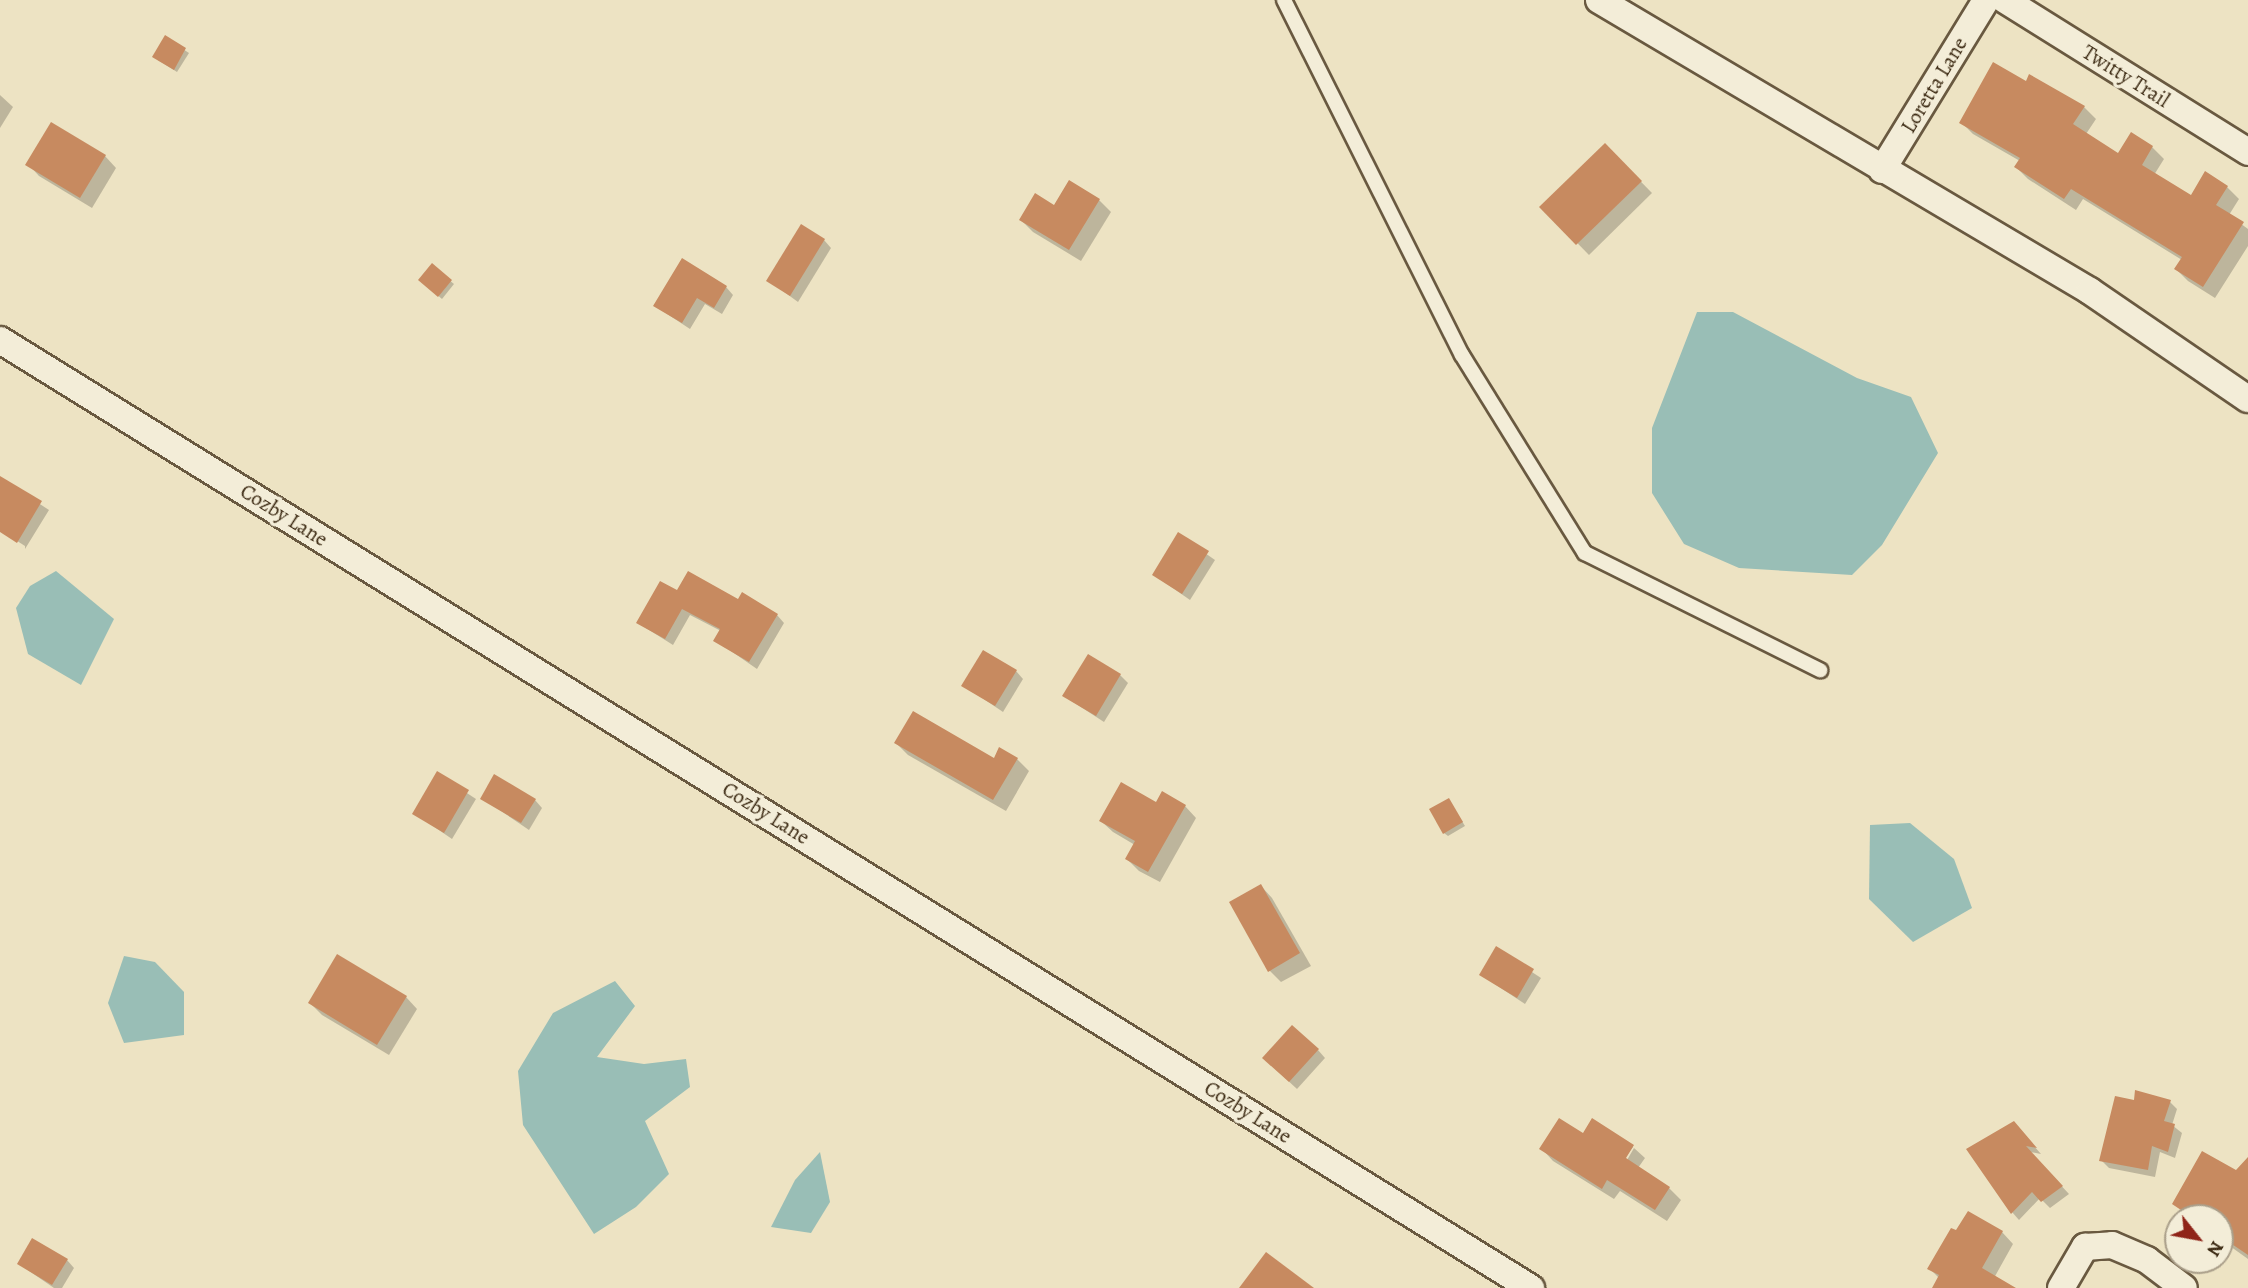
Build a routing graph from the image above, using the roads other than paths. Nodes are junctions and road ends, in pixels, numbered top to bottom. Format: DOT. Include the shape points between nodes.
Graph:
graph roads {
  1 [pos="1284,0"];
  2 [pos="1599,0"];
  3 [pos="1986,0"];
  4 [pos="2005,0"];
  5 [pos="2248,152"];
  6 [pos="1882,170"];
  7 [pos="0,340"];
  8 [pos="2248,399"];
  9 [pos="1820,670"];
  10 [pos="1531,1288"];
  11 [pos="2061,1288"];
  12 [pos="2184,1288"];
  1 -- 9 [label="lane" via="1462,355 1585,553"];
  2 -- 6 [label="street"];
  3 -- 6 [label="street, Loretta Lane"];
  4 -- 5 [label="street, Twitty Trail"];
  6 -- 8 [label="street" via="2090,291"];
  7 -- 10 [label="street, Cozby Lane"];
  11 -- 12 [label="street" via="2085,1247 2112,1245 2147,1260"];
}
